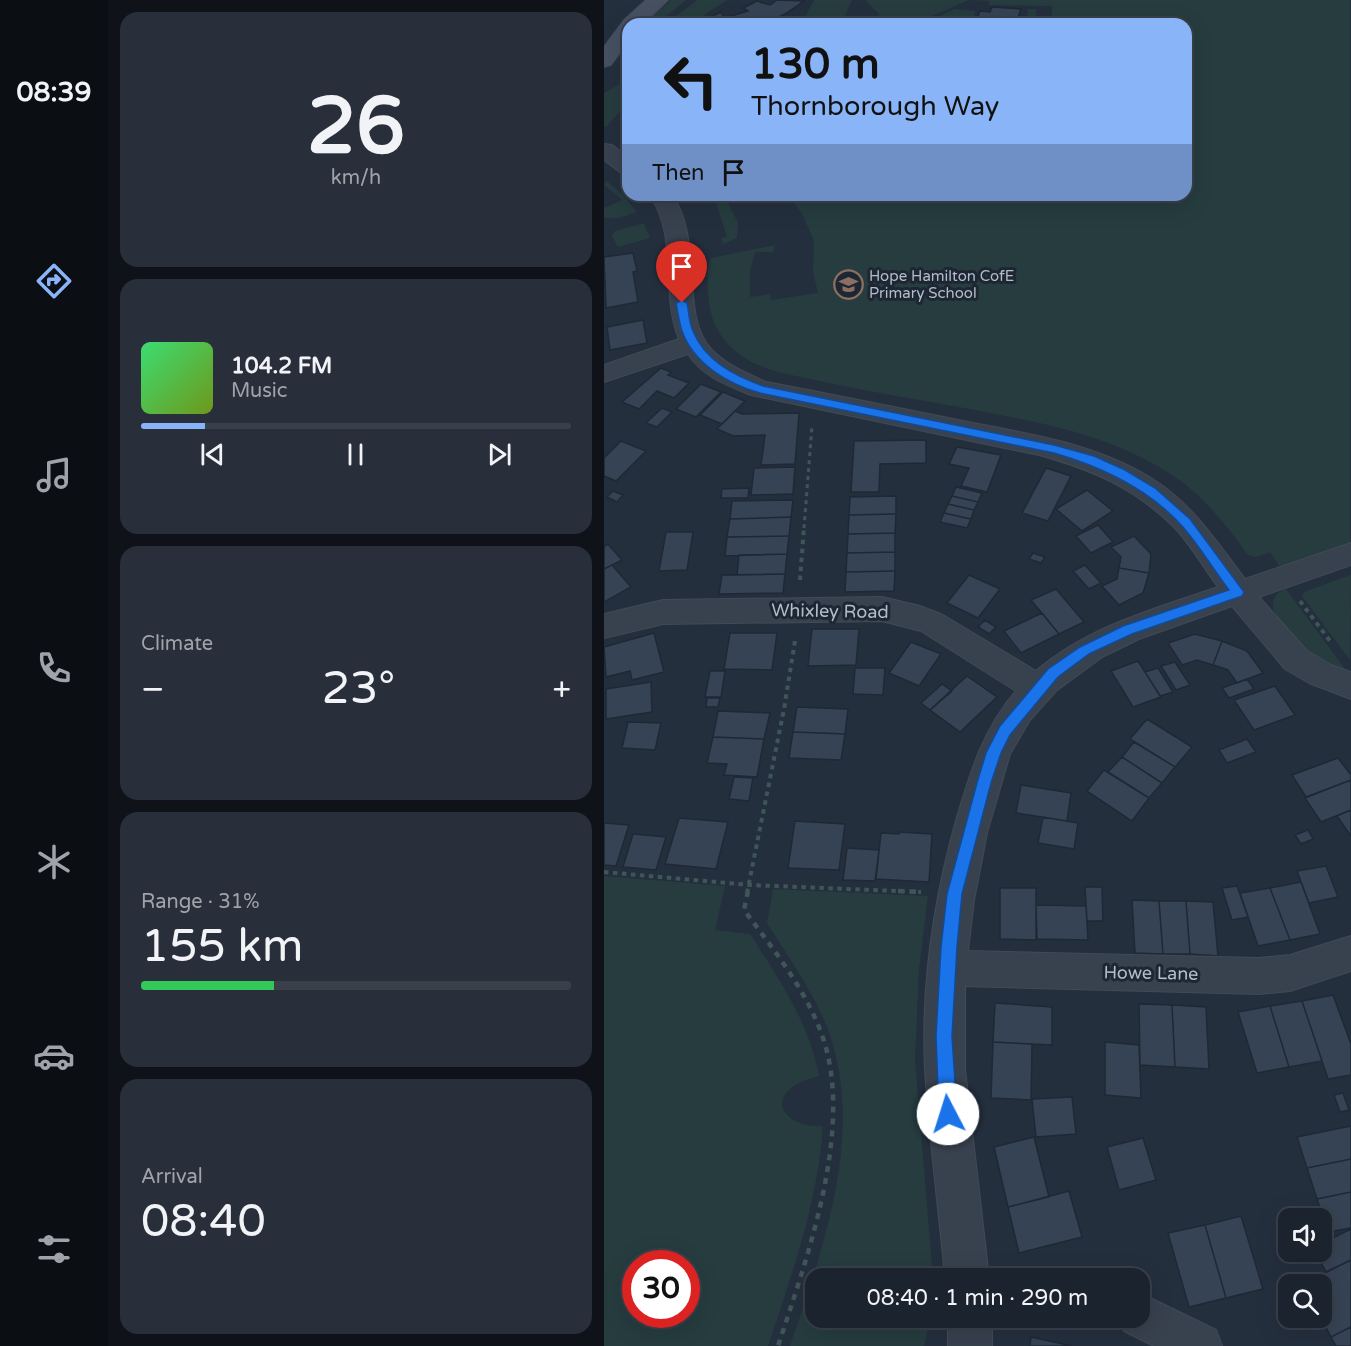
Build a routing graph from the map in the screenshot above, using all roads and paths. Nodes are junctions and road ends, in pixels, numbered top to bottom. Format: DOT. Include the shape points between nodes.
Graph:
graph roads {
  1 [pos="655,0"];
  2 [pos="637,18"];
  3 [pos="622,36"];
  4 [pos="604,60"];
  5 [pos="604,150"];
  6 [pos="622,163"];
  7 [pos="665,201"];
  8 [pos="694,343"];
  9 [pos="604,374"];
  10 [pos="819,401"];
  11 [pos="1351,554"];
  12 [pos="1237,592"];
  13 [pos="798,609"];
  14 [pos="604,626"];
  15 [pos="1351,686"];
  16 [pos="1038,688"];
  17 [pos="604,872"];
  18 [pos="750,885"];
  19 [pos="955,894"];
  20 [pos="1351,952"];
  21 [pos="947,968"];
  22 [pos="966,1268"];
  23 [pos="1150,1320"];
  24 [pos="970,1328"];
  25 [pos="778,1346"];
  26 [pos="970,1346"];
  27 [pos="1200,1346"];
  1 -- 2 [label="street"];
  3 -- 4 [label="street"];
  5 -- 6 [label="street"];
  7 -- 8 [label="street" via="678,235 683,315"];
  8 -- 9 [label="street"];
  8 -- 10 [label="street" via="731,378 760,389"];
  10 -- 12 [label="street" via="1039,446 1105,465 1137,482 1177,513"];
  10 -- 13 [label="path" via="813,412"];
  11 -- 12 [label="street"];
  12 -- 15 [label="street" via="1296,660"];
  12 -- 16 [label="street" via="1098,643 1065,663"];
  13 -- 14 [label="street, Whixley Road" via="662,612"];
  13 -- 16 [label="street, Whixley Road" via="882,609 920,618"];
  13 -- 18 [label="path" via="784,709"];
  16 -- 19 [label="street" via="1009,724 994,753 974,813"];
  17 -- 18 [label="path"];
  18 -- 19 [label="path"];
  18 -- 25 [label="path" via="744,910 770,945 813,1018 828,1056 832,1097 830,1160 820,1214"];
  19 -- 21 [label="street"];
  20 -- 21 [label="street, Howe Lane" via="1290,973 1259,976"];
  21 -- 22 [label="street" via="945,1069"];
  23 -- 27 [label="street"];
  24 -- 26 [label="street"];
}
